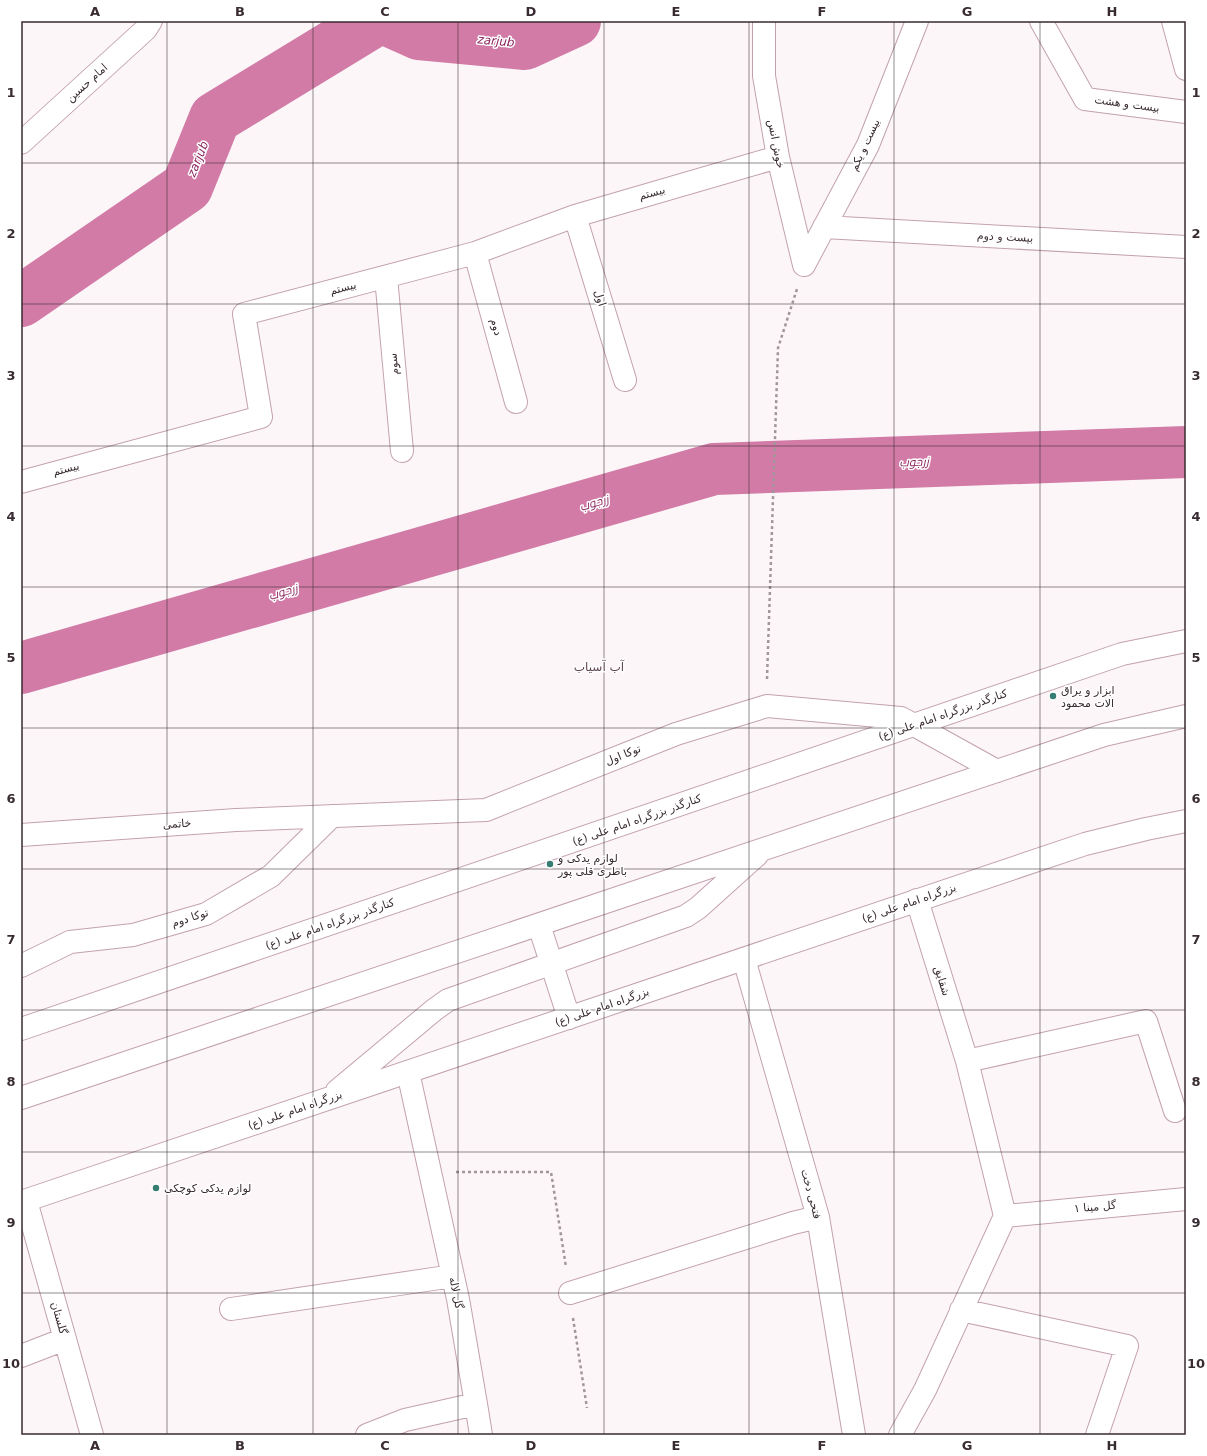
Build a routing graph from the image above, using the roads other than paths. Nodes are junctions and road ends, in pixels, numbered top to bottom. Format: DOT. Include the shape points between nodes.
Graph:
graph roads {
  1 [pos="151,21"];
  2 [pos="764,21"];
  3 [pos="917,21"];
  4 [pos="1041,21"];
  5 [pos="1173,21"];
  6 [pos="1186,69"];
  7 [pos="1186,112"];
  8 [pos="25,135"];
  9 [pos="778,157"];
  10 [pos="575,216"];
  11 [pos="824,227"];
  12 [pos="1186,247"];
  13 [pos="475,253"];
  14 [pos="804,265"];
  15 [pos="386,277"];
  16 [pos="625,380"];
  17 [pos="516,402"];
  18 [pos="402,451"];
  19 [pos="21,482"];
  20 [pos="1186,641"];
  21 [pos="1186,716"];
  22 [pos="914,725"];
  23 [pos="997,771"];
  24 [pos="332,816"];
  25 [pos="1186,821"];
  26 [pos="21,835"];
  27 [pos="763,850"];
  28 [pos="917,900"];
  29 [pos="539,925"];
  30 [pos="744,959"];
  31 [pos="551,963"];
  32 [pos="21,966"];
  33 [pos="569,1018"];
  34 [pos="21,1030"];
  35 [pos="967,1061"];
  36 [pos="408,1072"];
  37 [pos="21,1098"];
  38 [pos="327,1100"];
  39 [pos="1175,1112"];
  40 [pos="1186,1199"];
  41 [pos="23,1202"];
  42 [pos="1005,1216"];
  43 [pos="818,1217"];
  44 [pos="452,1276"];
  45 [pos="570,1293"];
  46 [pos="231,1309"];
  47 [pos="961,1310"];
  48 [pos="65,1339"];
  49 [pos="21,1356"];
  50 [pos="476,1404"];
  51 [pos="92,1435"];
  52 [pos="367,1435"];
  53 [pos="481,1435"];
  54 [pos="854,1435"];
  55 [pos="900,1435"];
  56 [pos="1097,1435"];
  1 -- 8 [label="main road, امام حسین" via="146,29"];
  2 -- 9 [label="main road, خوش انس" via="764,76"];
  3 -- 11 [label="main road, بیست و یکم" via="868,145"];
  4 -- 7 [label="main road, بیست و هشت" via="1085,99"];
  5 -- 6 [label="main road"];
  9 -- 10 [label="main road, بیستم"];
  9 -- 14 [label="main road, خوش انس"];
  10 -- 13 [label="main road, بیستم"];
  10 -- 16 [label="main road, اول"];
  11 -- 12 [label="main road, بیست و دوم"];
  11 -- 14 [label="main road, بیست و یکم"];
  13 -- 15 [label="main road, بیستم"];
  13 -- 17 [label="main road, دوم"];
  15 -- 18 [label="main road, سوم"];
  15 -- 19 [label="main road, بیستم" via="244,314 261,417"];
  20 -- 22 [label="main road, کنارگذر بزرگراه امام علی (ع)" via="1122,654"];
  21 -- 23 [label="main road" via="1104,735"];
  22 -- 23 [label="main road, توکا اول"];
  22 -- 24 [label="main road, توکا اول" via="901,718 767,706 676,734 486,810"];
  22 -- 34 [label="main road, کنارگذر بزرگراه امام علی (ع)"];
  23 -- 27 [label="main road"];
  24 -- 26 [label="main road, خاتمی"];
  24 -- 32 [label="main road, توکا دوم" via="271,876 206,914 132,935 70,942"];
  25 -- 28 [label="main road, بزرگراه امام علی (ع)" via="1085,844"];
  27 -- 29 [label="main road"];
  27 -- 31 [label="main road" via="686,916"];
  28 -- 30 [label="main road, بزرگراه امام علی (ع)"];
  28 -- 35 [label="main road, شقایق"];
  29 -- 31 [label="main road"];
  29 -- 37 [label="main road"];
  30 -- 33 [label="main road, بزرگراه امام علی (ع)"];
  30 -- 43 [label="main road, فتحی دخت"];
  31 -- 33 [label="main road"];
  31 -- 38 [label="main road" via="448,1000"];
  33 -- 36 [label="main road, بزرگراه امام علی (ع)"];
  35 -- 39 [label="main road" via="1146,1021"];
  35 -- 42 [label="main road, شقایق"];
  36 -- 38 [label="main road, بزرگراه امام علی (ع)"];
  36 -- 44 [label="main road, گل لاله"];
  38 -- 41 [label="main road, بزرگراه امام علی (ع)"];
  40 -- 42 [label="main road, گل مینا ۱"];
  41 -- 48 [label="main road, گلستان"];
  42 -- 47 [label="main road"];
  43 -- 45 [label="main road"];
  43 -- 54 [label="main road, فتحی دخت"];
  44 -- 46 [label="main road"];
  44 -- 50 [label="main road, گل لاله"];
  47 -- 55 [label="main road" via="925,1390"];
  47 -- 56 [label="main road" via="1127,1346"];
  48 -- 49 [label="main road"];
  48 -- 51 [label="main road, گلستان"];
  50 -- 52 [label="main road" via="405,1420"];
  50 -- 53 [label="main road, گل لاله"];
}
